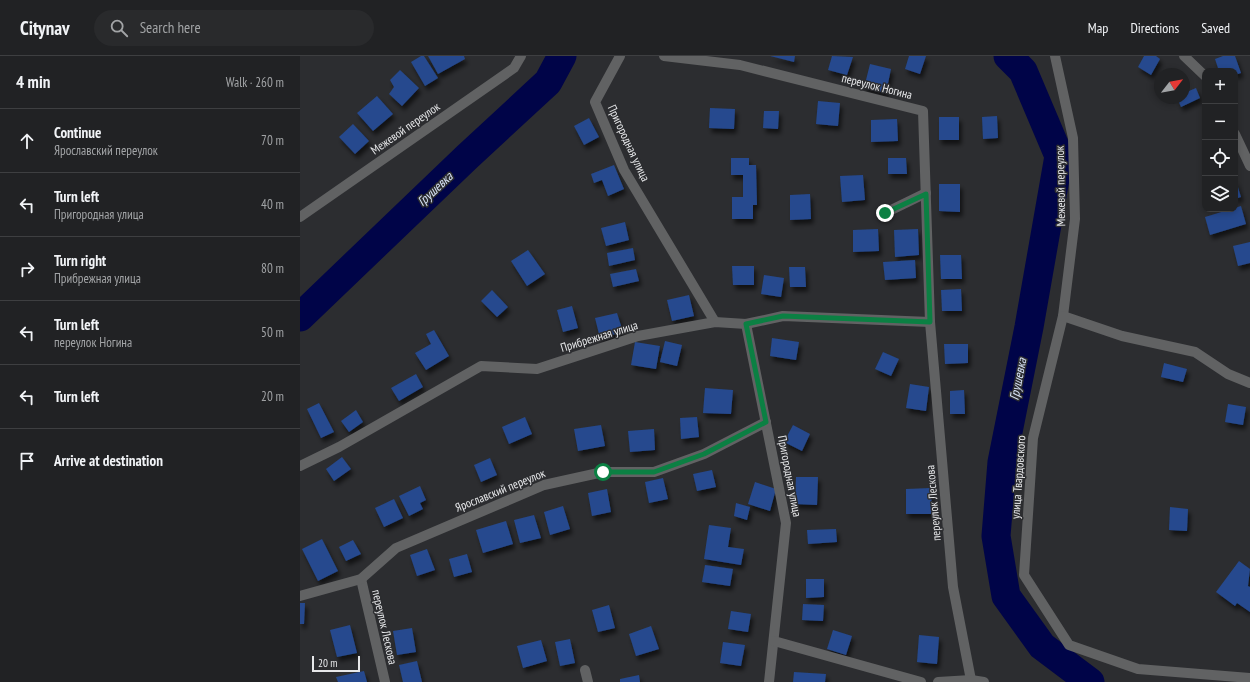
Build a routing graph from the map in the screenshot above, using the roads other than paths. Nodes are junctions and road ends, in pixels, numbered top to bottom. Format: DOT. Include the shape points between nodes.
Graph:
graph roads {
  1 [pos="521,56"];
  2 [pos="620,56"];
  3 [pos="664,56"];
  4 [pos="1055,56"];
  5 [pos="1184,56"];
  6 [pos="1202,73"];
  7 [pos="1238,140"];
  8 [pos="1250,166"];
  9 [pos="926,194"];
  10 [pos="885,213"];
  11 [pos="300,217"];
  12 [pos="1063,316"];
  13 [pos="715,322"];
  14 [pos="930,322"];
  15 [pos="746,324"];
  16 [pos="1250,383"];
  17 [pos="766,422"];
  18 [pos="300,466"];
  19 [pos="361,579"];
  20 [pos="300,596"];
  21 [pos="774,641"];
  22 [pos="584,670"];
  23 [pos="1250,678"];
  24 [pos="971,680"];
  25 [pos="385,682"];
  26 [pos="588,682"];
  27 [pos="769,682"];
  28 [pos="921,682"];
  29 [pos="938,682"];
  30 [pos="984,682"];
  1 -- 11 [label="street, Межевой переулок" via="514,68"];
  2 -- 13 [label="street, Пригородная улица" via="595,102 624,170"];
  3 -- 9 [label="street, переулок Ногина" via="740,65 923,112"];
  4 -- 12 [label="street, Межевой переулок" via="1073,138 1076,219"];
  5 -- 6 [label="street"];
  7 -- 8 [label="street"];
  9 -- 10 [label="street"];
  9 -- 14 [label="street, переулок Ногина"];
  12 -- 16 [label="street" via="1122,336 1195,352 1228,374"];
  12 -- 23 [label="street, улица Твардовского" via="1033,438 1024,575 1070,645 1138,669"];
  13 -- 15 [label="street, Прибрежная улица"];
  13 -- 18 [label="street, Прибрежная улица" via="638,336 537,369 481,366 339,447"];
  14 -- 15 [label="street, Прибрежная улица" via="783,316"];
  14 -- 24 [label="street, переулок Лескова" via="953,587"];
  15 -- 17 [label="street, Пригородная улица"];
  17 -- 19 [label="street, Ярославский переулок" via="704,454 654,472 603,472 544,485 396,548"];
  17 -- 21 [label="street, Пригородная улица" via="786,523"];
  19 -- 20 [label="street, Ярославский переулок"];
  19 -- 25 [label="street, переулок Лескова"];
  21 -- 27 [label="street, Пригородная улица"];
  21 -- 28 [label="street"];
  22 -- 26 [label="street"];
  24 -- 29 [label="street"];
  24 -- 30 [label="street"];
}
